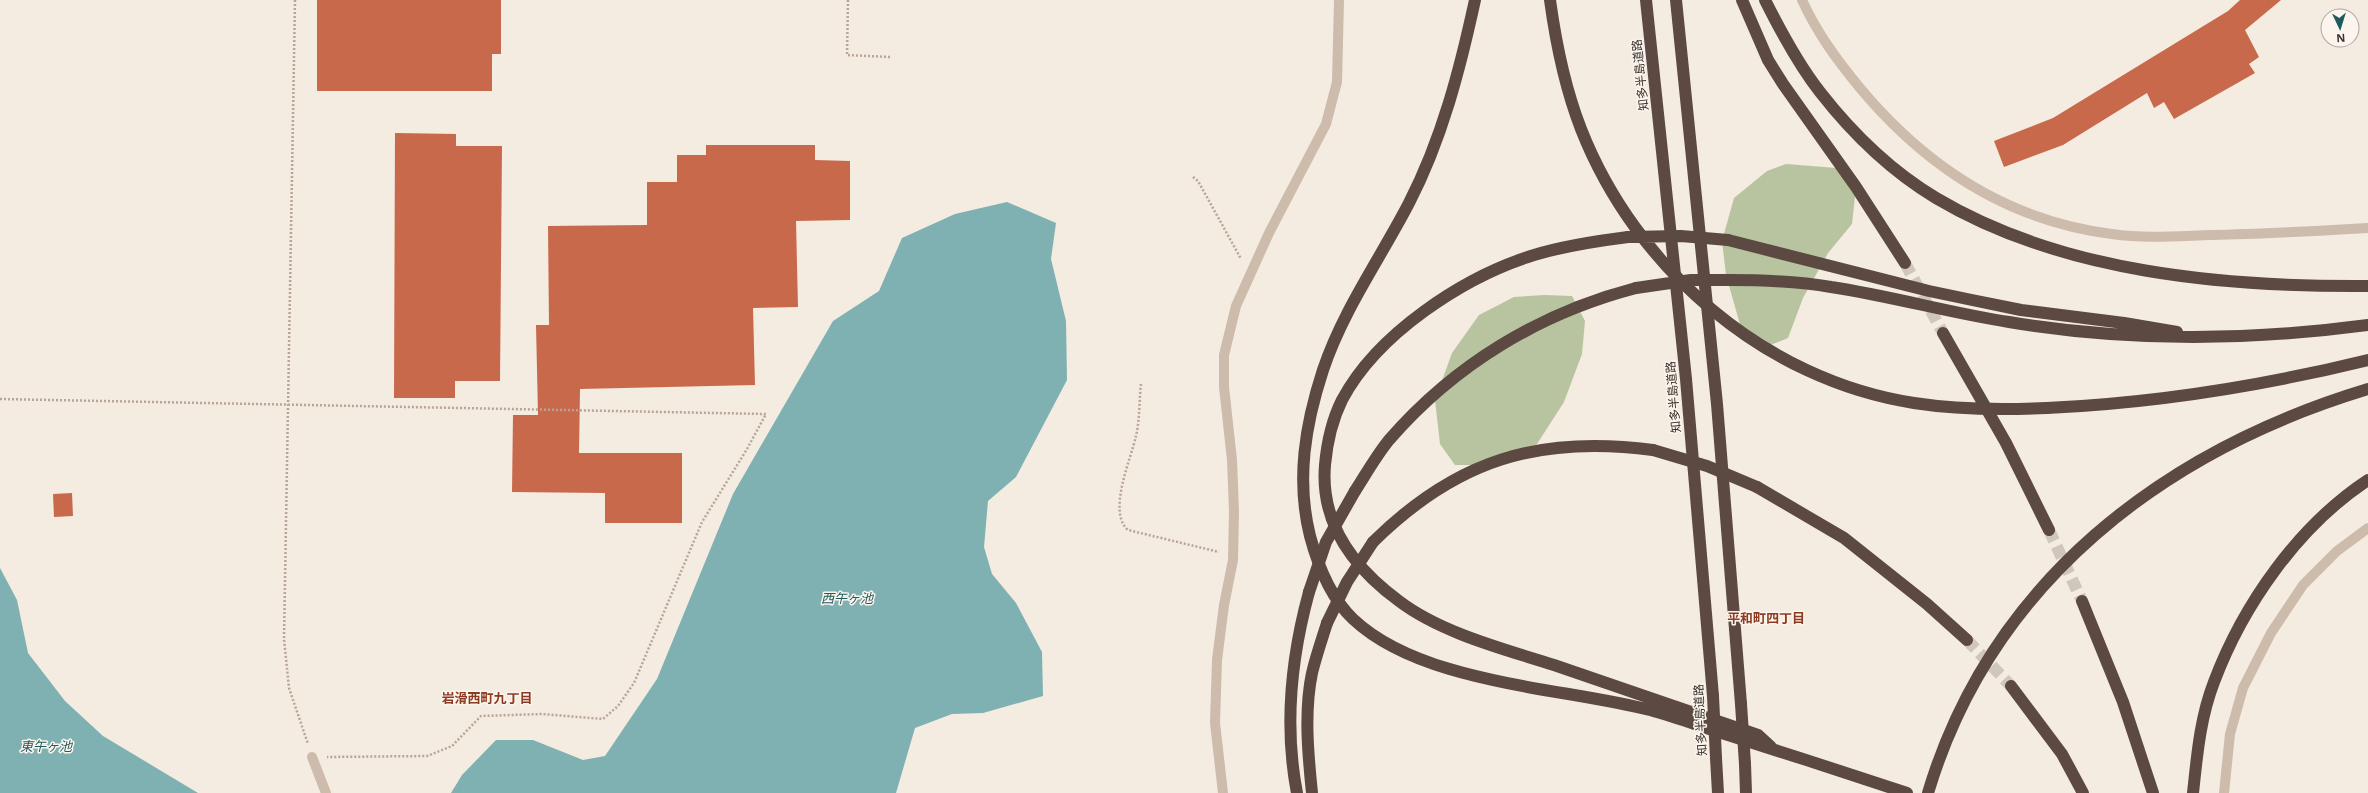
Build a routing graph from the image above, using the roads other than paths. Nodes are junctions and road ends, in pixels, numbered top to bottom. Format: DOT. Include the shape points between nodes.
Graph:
graph roads {
  1 [pos="1339,0"];
  2 [pos="1475,0"];
  3 [pos="1550,0"];
  4 [pos="1646,0"];
  5 [pos="1676,0"];
  6 [pos="1742,0"];
  7 [pos="1766,0"];
  8 [pos="1802,0"];
  9 [pos="2368,228"];
  10 [pos="1905,264"];
  11 [pos="2368,286"];
  12 [pos="2368,325"];
  13 [pos="1943,333"];
  14 [pos="2207,337"];
  15 [pos="2368,360"];
  16 [pos="2368,389"];
  17 [pos="2368,480"];
  18 [pos="2368,528"];
  19 [pos="2049,530"];
  20 [pos="2082,601"];
  21 [pos="1967,640"];
  22 [pos="2011,686"];
  23 [pos="1773,749"];
  24 [pos="312,757"];
  25 [pos="326,793"];
  26 [pos="1223,793"];
  27 [pos="1297,793"];
  28 [pos="1312,793"];
  29 [pos="1718,793"];
  30 [pos="1746,793"];
  31 [pos="1907,793"];
  32 [pos="1928,793"];
  33 [pos="2084,793"];
  34 [pos="2153,793"];
  35 [pos="2193,793"];
  36 [pos="2224,793"];
  1 -- 26 [label="street" via="1337,82 1326,124 1269,233 1236,306 1224,355 1224,387 1232,460 1233,554 1217,660 1215,724"];
  2 -- 23 [label="highway" via="1452,94 1434,147 1410,202 1343,319 1311,407 1302,481 1305,516 1314,551 1329,588 1351,617 1375,637 1407,654 1443,667 1488,678 1650,711"];
  3 -- 15 [label="highway, bridge" via="1559,56 1581,130 1612,192 1637,230 1692,292 1728,322 1809,371 1844,385 1913,403 1977,410 2048,408 2166,398 2245,387"];
  4 -- 29 [label="highway, 知多半島道路, bridge" via="1688,408 1713,696"];
  5 -- 30 [label="highway, bridge" via="1717,404"];
  6 -- 10 [label="highway" via="1768,60 1856,187"];
  7 -- 11 [label="highway" via="1798,61 1844,120 1872,149 1901,173 1935,197 1975,219 2064,251 2161,273 2262,284"];
  8 -- 9 [label="street" via="1825,45 1878,109 1939,165 2000,202 2073,226 2112,234 2152,237"];
  12 -- 14 [label="highway" via="2278,335"];
  13 -- 19 [label="highway" via="2006,443"];
  14 -- 23 [label="highway, bridge" via="2020,310 1862,275 1767,248 1728,240 1681,236 1628,237 1579,244 1532,256 1490,273 1452,294 1392,338 1353,382 1342,401 1331,428 1324,471 1329,513 1338,537 1364,573 1400,603 1425,618 1493,645 1758,735"];
  14 -- 27 [label="highway, bridge" via="2146,337 2063,330 1968,315 1831,286 1777,280 1691,280 1636,288 1569,309 1487,352 1420,407 1388,442 1355,491 1326,542 1301,623 1290,696 1290,738"];
  16 -- 32 [label="highway" via="2329,401 2219,450 2147,492 2117,515 2054,574 1995,647 1938,757"];
  17 -- 35 [label="highway" via="2353,490 2303,536 2266,580 2236,630 2213,684 2199,737"];
  18 -- 36 [label="street" via="2337,551 2303,585 2271,633 2243,688 2232,726"];
  20 -- 34 [label="highway" via="2123,702"];
  21 -- 28 [label="highway, bridge" via="1927,604 1844,538 1757,487 1707,466 1653,450 1587,445 1532,451 1481,467 1434,492 1391,524 1373,542 1347,582 1327,623 1312,674 1309,762"];
  22 -- 33 [label="highway" via="2062,754"];
  23 -- 31 [label="highway"];
  24 -- 25 [label="street"];
}
